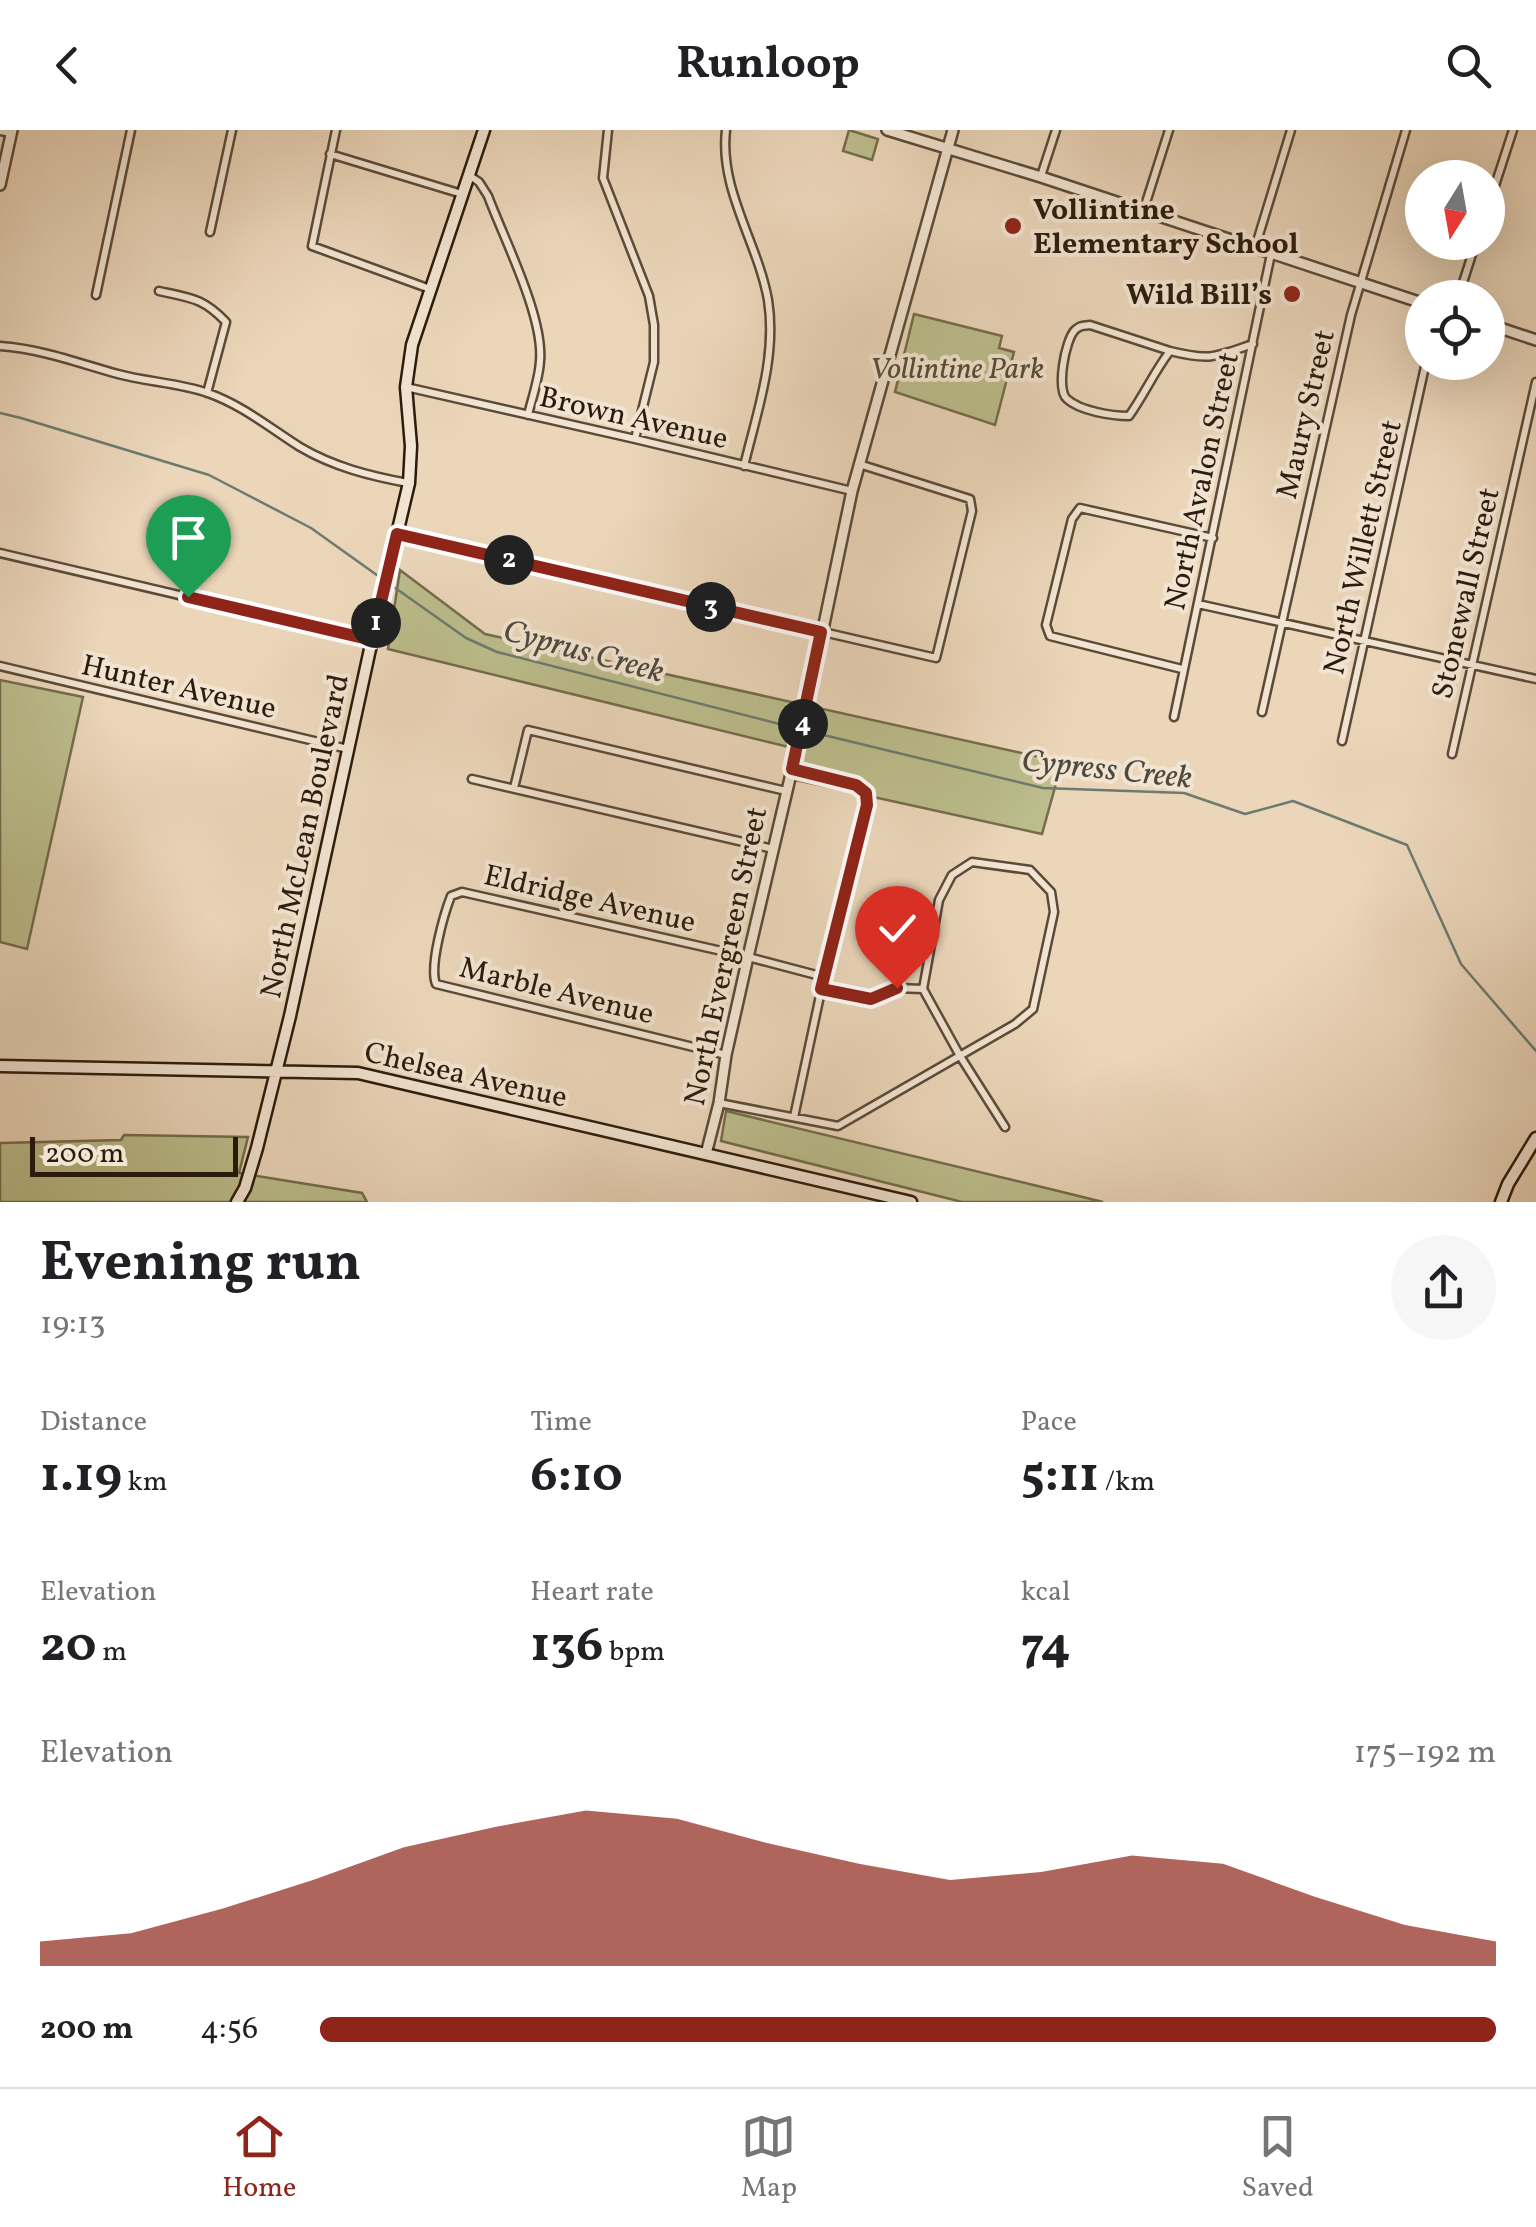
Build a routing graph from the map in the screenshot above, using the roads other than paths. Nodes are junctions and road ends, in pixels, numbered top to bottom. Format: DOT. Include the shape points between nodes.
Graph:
graph roads {
  1 [pos="132,130"];
  2 [pos="232,130"];
  3 [pos="336,130"];
  4 [pos="484,130"];
  5 [pos="608,130"];
  6 [pos="726,130"];
  7 [pos="886,130"];
  8 [pos="954,130"];
  9 [pos="1056,130"];
  10 [pos="1168,130"];
  11 [pos="1292,130"];
  12 [pos="1406,130"];
  13 [pos="1512,130"];
  14 [pos="8,132"];
  15 [pos="947,148"];
  16 [pos="330,154"];
  17 [pos="1503,160"];
  18 [pos="469,175"];
  19 [pos="1041,177"];
  20 [pos="0,186"];
  21 [pos="462,194"];
  22 [pos="1143,212"];
  23 [pos="210,232"];
  24 [pos="1255,249"];
  25 [pos="1271,254"];
  26 [pos="1359,283"];
  27 [pos="430,289"];
  28 [pos="159,290"];
  29 [pos="96,295"];
  30 [pos="1405,298"];
  31 [pos="1505,330"];
  32 [pos="1536,340"];
  33 [pos="1253,344"];
  34 [pos="0,346"];
  35 [pos="1170,352"];
  36 [pos="1422,380"];
  37 [pos="1536,382"];
  38 [pos="406,388"];
  39 [pos="207,393"];
  40 [pos="528,415"];
  41 [pos="635,439"];
  42 [pos="860,464"];
  43 [pos="744,466"];
  44 [pos="409,483"];
  45 [pos="852,491"];
  46 [pos="397,534"];
  47 [pos="1213,538"];
  48 [pos="0,553"];
  49 [pos="1198,604"];
  50 [pos="1280,622"];
  51 [pos="821,632"];
  52 [pos="1364,639"];
  53 [pos="372,640"];
  54 [pos="0,666"];
  55 [pos="1471,666"];
  56 [pos="1182,669"];
  57 [pos="1536,679"];
  58 [pos="1262,712"];
  59 [pos="1174,716"];
  60 [pos="1342,740"];
  61 [pos="348,749"];
  62 [pos="1452,754"];
  63 [pos="792,769"];
  64 [pos="472,779"];
  65 [pos="514,788"];
  66 [pos="786,791"];
  67 [pos="772,849"];
  68 [pos="748,957"];
  69 [pos="824,977"];
  70 [pos="436,984"];
  71 [pos="821,989"];
  72 [pos="923,989"];
  73 [pos="726,1055"];
  74 [pos="960,1056"];
  75 [pos="0,1066"];
  76 [pos="276,1070"];
  77 [pos="718,1103"];
  78 [pos="794,1117"];
  79 [pos="1005,1128"];
  80 [pos="1536,1138"];
  81 [pos="706,1154"];
  82 [pos="237,1202"];
  83 [pos="911,1202"];
  84 [pos="1501,1202"];
  1 -- 29 [label="street"];
  2 -- 23 [label="street"];
  3 -- 16 [label="street"];
  4 -- 18 [label="main road, North McLean Boulevard"];
  5 -- 41 [label="street" via="603,178 654,325 654,362"];
  6 -- 43 [label="street" via="729,180 770,318 768,363"];
  7 -- 15 [label="street"];
  8 -- 15 [label="street, North Evergreen Street"];
  9 -- 19 [label="street"];
  10 -- 22 [label="street"];
  11 -- 24 [label="street"];
  12 -- 26 [label="street, Maury Street"];
  13 -- 17 [label="street"];
  14 -- 20 [label="street"];
  15 -- 19 [label="street"];
  15 -- 42 [label="street, North Evergreen Street"];
  16 -- 21 [label="street"];
  16 -- 27 [label="street" via="312,246"];
  18 -- 21 [label="main road, North McLean Boulevard"];
  18 -- 40 [label="street" via="488,196 539,334"];
  19 -- 22 [label="street"];
  21 -- 27 [label="main road, North McLean Boulevard"];
  22 -- 24 [label="street"];
  24 -- 25 [label="street"];
  25 -- 26 [label="street"];
  25 -- 33 [label="street, North Avalon Street"];
  26 -- 30 [label="street"];
  26 -- 50 [label="street, Maury Street"];
  27 -- 38 [label="main road, North McLean Boulevard"];
  28 -- 39 [label="street" via="196,298 226,322"];
  31 -- 32 [label="street"];
  33 -- 35 [label="street" via="1214,358"];
  33 -- 47 [label="street, North Avalon Street"];
  34 -- 39 [label="street"];
  35 -- 35 [label="street" via="1081,326 1069,339 1062,392 1081,406 1129,416"];
  36 -- 52 [label="street, North Willett Street"];
  37 -- 55 [label="street, Stonewall Street"];
  38 -- 40 [label="street, Brown Avenue"];
  38 -- 44 [label="main road, North McLean Boulevard"];
  39 -- 44 [label="street" via="332,463"];
  40 -- 41 [label="street, Brown Avenue"];
  41 -- 43 [label="street, Brown Avenue"];
  42 -- 45 [label="street, North Evergreen Street"];
  42 -- 51 [label="street" via="970,499 972,510 936,658"];
  43 -- 45 [label="street, Brown Avenue"];
  44 -- 46 [label="main road, North McLean Boulevard"];
  45 -- 51 [label="street, North Evergreen Street"];
  46 -- 51 [label="street"];
  46 -- 53 [label="main road, North McLean Boulevard"];
  47 -- 49 [label="street, North Avalon Street"];
  47 -- 56 [label="street" via="1080,508 1046,625 1050,636"];
  48 -- 53 [label="street"];
  49 -- 50 [label="street"];
  49 -- 56 [label="street, North Avalon Street"];
  50 -- 52 [label="street"];
  50 -- 58 [label="street, Maury Street"];
  51 -- 63 [label="street, North Evergreen Street"];
  52 -- 55 [label="street"];
  52 -- 60 [label="street, North Willett Street"];
  53 -- 61 [label="main road, North McLean Boulevard"];
  54 -- 61 [label="street, Hunter Avenue"];
  55 -- 57 [label="street"];
  55 -- 62 [label="street, Stonewall Street"];
  56 -- 59 [label="street, North Avalon Street"];
  61 -- 76 [label="main road, North McLean Boulevard"];
  63 -- 66 [label="street, North Evergreen Street"];
  63 -- 69 [label="street" via="866,793"];
  64 -- 65 [label="street"];
  65 -- 66 [label="street" via="528,730"];
  65 -- 67 [label="street"];
  66 -- 67 [label="street, North Evergreen Street"];
  67 -- 68 [label="street, North Evergreen Street"];
  68 -- 69 [label="street, Eldridge Avenue"];
  68 -- 70 [label="street, Eldridge Avenue" via="462,892 449,901 434,964"];
  68 -- 73 [label="street, North Evergreen Street"];
  69 -- 71 [label="street"];
  70 -- 73 [label="street, Marble Avenue"];
  71 -- 72 [label="street" via="871,999 897,988"];
  71 -- 78 [label="street"];
  72 -- 74 [label="street"];
  72 -- 74 [label="street" via="939,900 952,875 972,862 1030,870 1050,892 1054,912 1033,1009"];
  73 -- 77 [label="street, North Evergreen Street"];
  74 -- 78 [label="street" via="838,1126"];
  74 -- 79 [label="street"];
  75 -- 76 [label="main road, Chelsea Avenue"];
  76 -- 81 [label="main road, Chelsea Avenue" via="358,1073"];
  76 -- 82 [label="main road, North McLean Boulevard"];
  77 -- 78 [label="street"];
  77 -- 81 [label="street, North Evergreen Street"];
  80 -- 84 [label="main road"];
  81 -- 83 [label="main road, Chelsea Avenue"];
}
